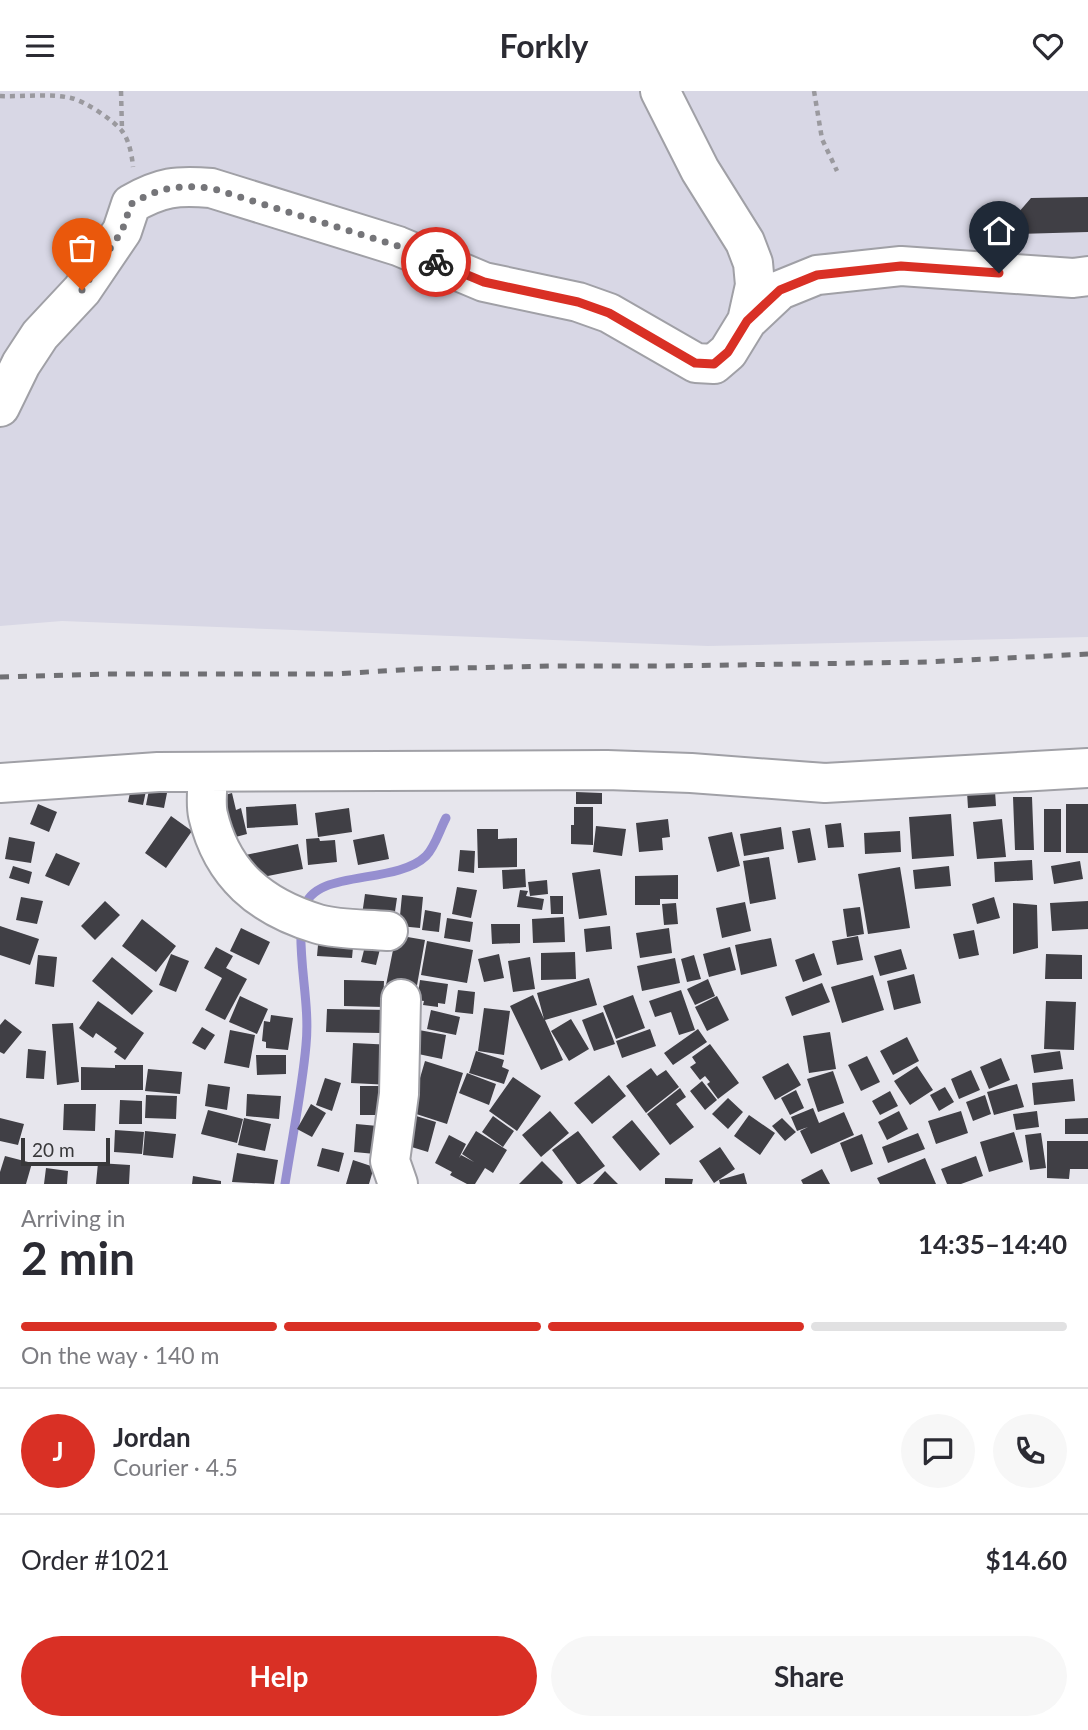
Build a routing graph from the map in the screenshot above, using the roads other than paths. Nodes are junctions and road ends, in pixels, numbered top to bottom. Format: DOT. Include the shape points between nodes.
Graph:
graph roads {
  1 [pos="660,91"];
  2 [pos="1088,277"];
  3 [pos="747,321"];
  4 [pos="0,407"];
  5 [pos="1088,768"];
  6 [pos="208,772"];
  7 [pos="0,783"];
  8 [pos="388,931"];
  9 [pos="401,999"];
  10 [pos="398,1184"];
  1 -- 3 [label="street" via="753,263 755,285"];
  2 -- 3 [label="street" via="901,266 817,275 780,290"];
  3 -- 4 [label="street" via="728,352 714,364 695,363 599,309 484,282 398,246 211,188 181,185 131,204 122,231 82,290 40,335"];
  5 -- 6 [label="street" via="825,782 607,770"];
  6 -- 7 [label="street"];
  6 -- 8 [label="street" via="208,812 216,841 240,881 261,900 319,924"];
  9 -- 10 [label="street" via="400,1094 390,1161"];
}
